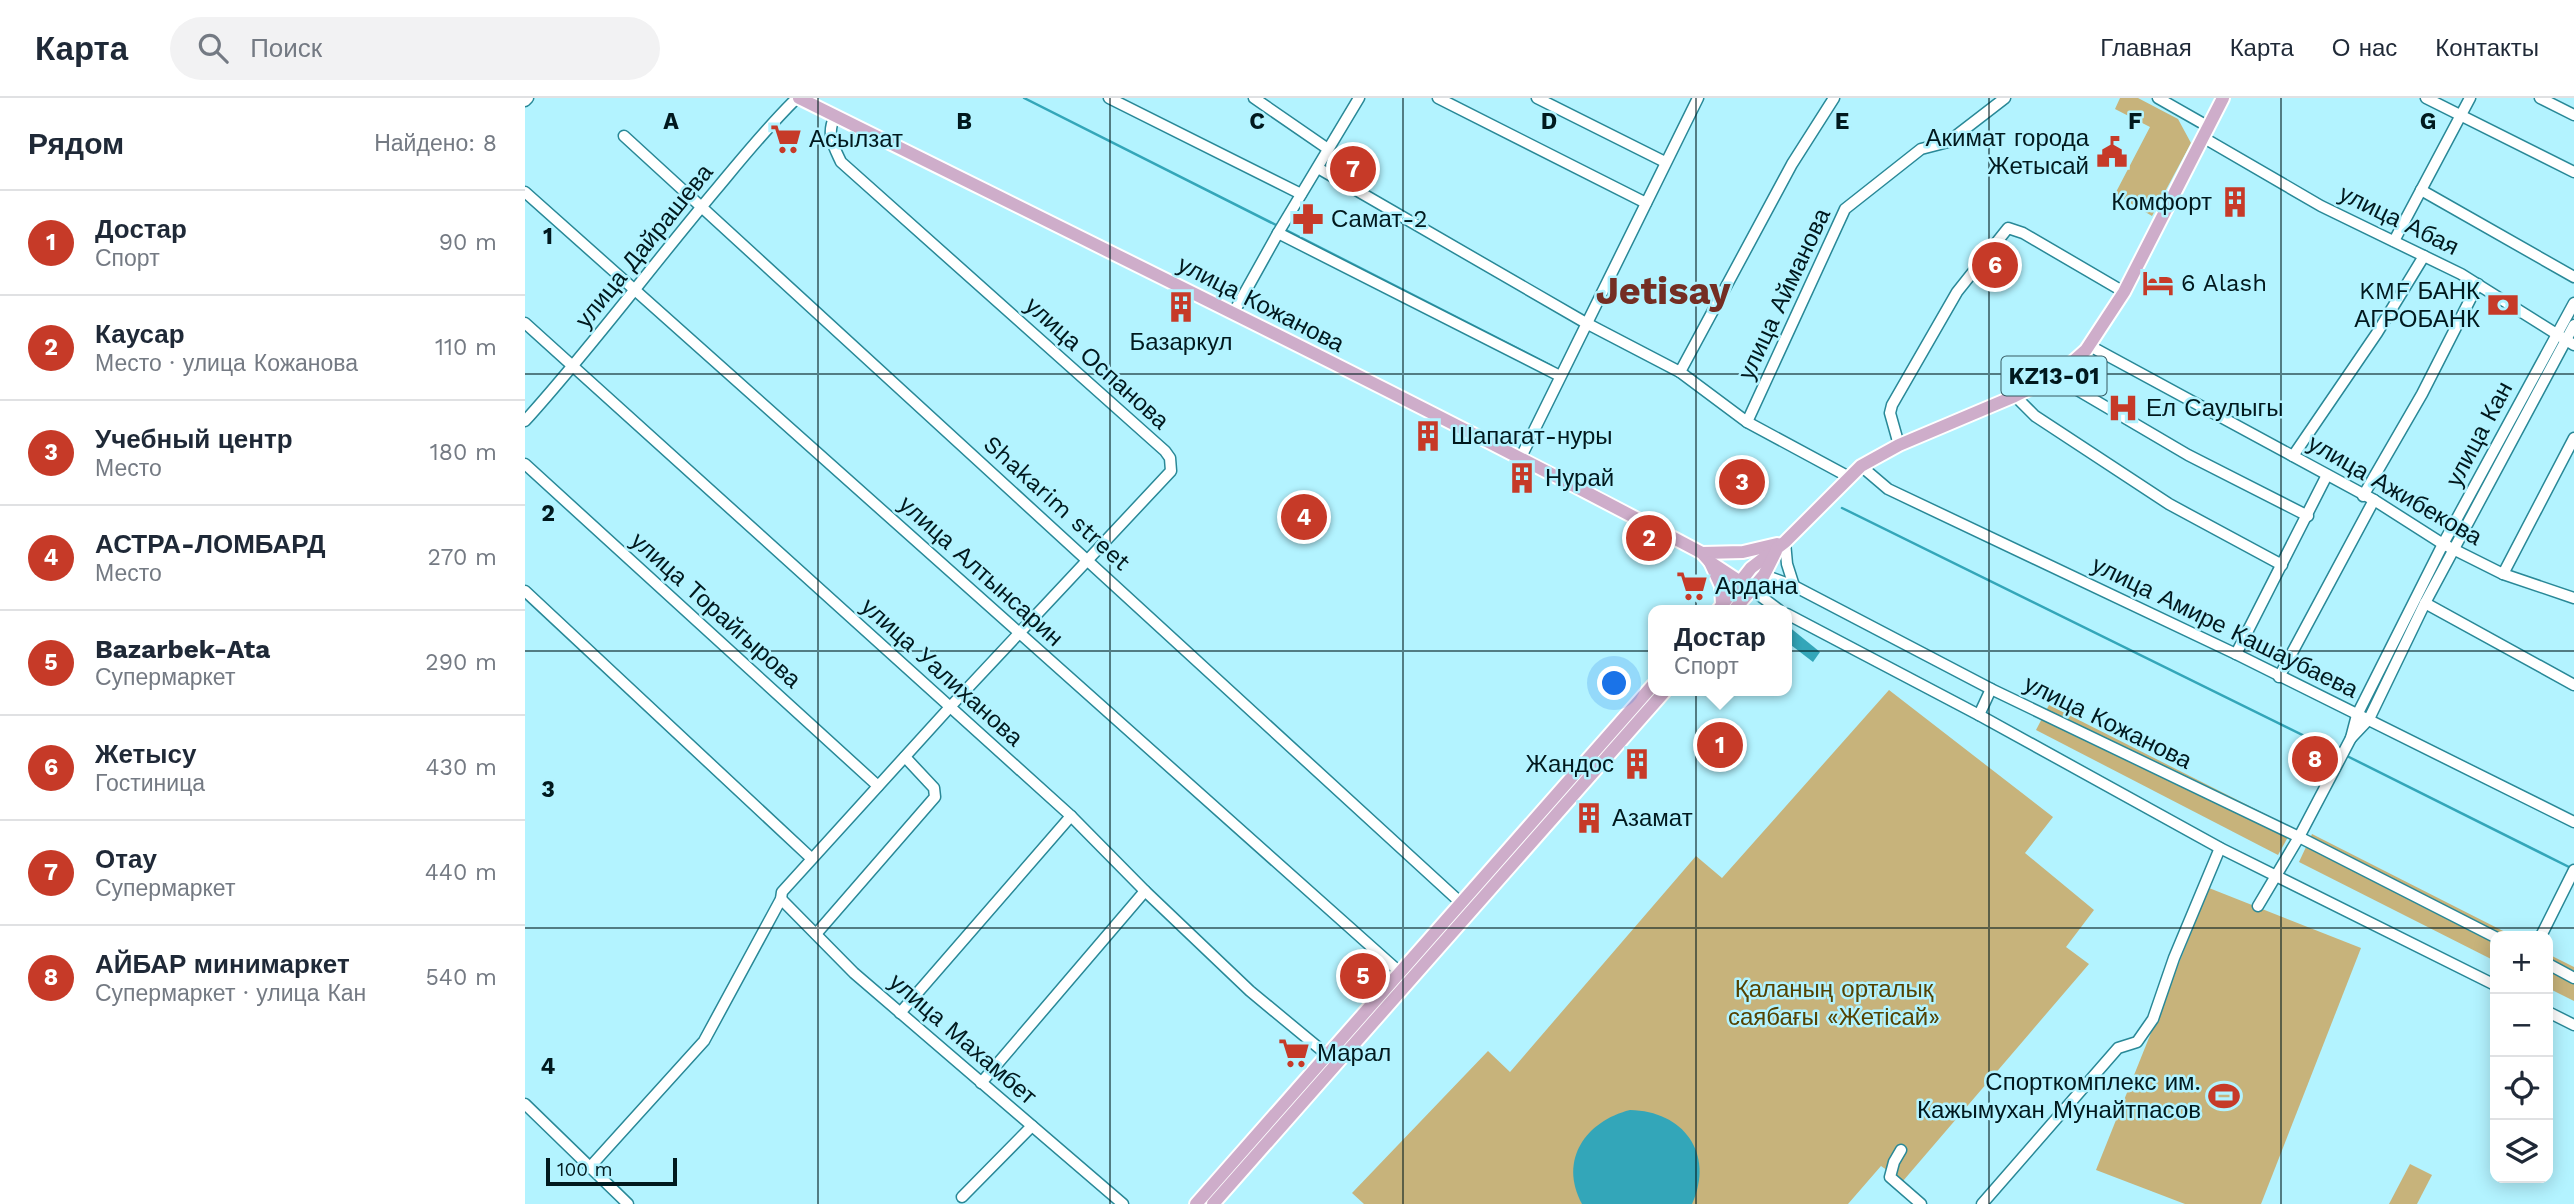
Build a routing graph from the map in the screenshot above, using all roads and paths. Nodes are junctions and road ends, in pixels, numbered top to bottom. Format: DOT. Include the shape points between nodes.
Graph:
graph roads {
  1 [pos="798,98"];
  2 [pos="1109,98"];
  3 [pos="1254,98"];
  4 [pos="1359,98"];
  5 [pos="1438,98"];
  6 [pos="1537,98"];
  7 [pos="1834,98"];
  8 [pos="2005,98"];
  9 [pos="2158,98"];
  10 [pos="2223,98"];
  11 [pos="2425,98"];
  12 [pos="2470,98"];
  13 [pos="2540,98"];
  14 [pos="1694,99"];
  15 [pos="2574,115"];
  16 [pos="835,116"];
  17 [pos="2461,116"];
  18 [pos="2206,132"];
  19 [pos="625,136"];
  20 [pos="1328,149"];
  21 [pos="1665,162"];
  22 [pos="1318,168"];
  23 [pos="2574,172"];
  24 [pos="2421,190"];
  25 [pos="525,192"];
  26 [pos="1301,194"];
  27 [pos="1646,203"];
  28 [pos="701,207"];
  29 [pos="1278,233"];
  30 [pos="2394,241"];
  31 [pos="2424,256"];
  32 [pos="2574,277"];
  33 [pos="2478,284"];
  34 [pos="635,290"];
  35 [pos="2124,292"];
  36 [pos="2574,303"];
  37 [pos="1234,312"];
  38 [pos="525,323"];
  39 [pos="1586,323"];
  40 [pos="2574,325"];
  41 [pos="2566,340"];
  42 [pos="2089,346"];
  43 [pos="573,368"];
  44 [pos="1680,372"];
  45 [pos="2059,374"];
  46 [pos="1560,376"];
  47 [pos="2015,396"];
  48 [pos="525,421"];
  49 [pos="1747,422"];
  50 [pos="2574,438"];
  51 [pos="1899,445"];
  52 [pos="2293,456"];
  53 [pos="1521,457"];
  54 [pos="525,464"];
  55 [pos="1861,466"];
  56 [pos="2327,475"];
  57 [pos="1849,477"];
  58 [pos="2368,498"];
  59 [pos="2308,516"];
  60 [pos="2443,544"];
  61 [pos="1782,545"];
  62 [pos="2456,549"];
  63 [pos="1723,552"];
  64 [pos="1706,557"];
  65 [pos="1088,559"];
  66 [pos="2282,565"];
  67 [pos="1751,568"];
  68 [pos="2503,574"];
  69 [pos="1764,575"];
  70 [pos="1738,582"];
  71 [pos="1794,586"];
  72 [pos="1751,589"];
  73 [pos="525,591"];
  74 [pos="2572,593"];
  75 [pos="2425,603"];
  76 [pos="1723,605"];
  77 [pos="1726,605"];
  78 [pos="1729,605"];
  79 [pos="1772,605"];
  80 [pos="1792,617"];
  81 [pos="1019,633"];
  82 [pos="2236,654"];
  83 [pos="2279,677"];
  84 [pos="2574,685"];
  85 [pos="1991,689"];
  86 [pos="1648,692"];
  87 [pos="1660,696"];
  88 [pos="950,707"];
  89 [pos="1979,715"];
  90 [pos="2357,715"];
  91 [pos="2369,719"];
  92 [pos="2351,738"];
  93 [pos="905,757"];
  94 [pos="878,786"];
  95 [pos="1071,816"];
  96 [pos="2574,822"];
  97 [pos="2299,837"];
  98 [pos="2220,848"];
  99 [pos="811,858"];
  100 [pos="2574,870"];
  101 [pos="2278,875"];
  102 [pos="1145,891"];
  103 [pos="781,898"];
  104 [pos="1460,902"];
  105 [pos="2258,906"];
  106 [pos="2544,931"];
  107 [pos="815,934"];
  108 [pos="2490,934"];
  109 [pos="2553,967"];
  110 [pos="1404,976"];
  111 [pos="2574,978"];
  112 [pos="2490,982"];
  113 [pos="900,1013"];
  114 [pos="2553,1014"];
  115 [pos="2574,1025"];
  116 [pos="1328,1055"];
  117 [pos="1338,1064"];
  118 [pos="981,1083"];
  119 [pos="525,1104"];
  120 [pos="1032,1126"];
  121 [pos="1901,1150"];
  122 [pos="590,1167"];
  123 [pos="962,1198"];
  124 [pos="628,1204"];
  125 [pos="1123,1204"];
  126 [pos="1196,1204"];
  127 [pos="1213,1204"];
  128 [pos="1921,1204"];
  129 [pos="1982,1204"];
  1 -- 16 [label="main road, улица Кожанова"];
  1 -- 28 [label="street, улица Дайрашева"];
  2 -- 26 [label="street"];
  3 -- 20 [label="street"];
  4 -- 20 [label="street"];
  5 -- 27 [label="street"];
  6 -- 21 [label="street"];
  7 -- 44 [label="street" via="1791,164"];
  8 -- 49 [label="street, улица Айманова" via="1948,142 1921,149 1845,209"];
  9 -- 18 [label="street, улица Абая"];
  10 -- 18 [label="main road, KZ13-01"];
  11 -- 17 [label="street"];
  12 -- 17 [label="street"];
  13 -- 15 [label="street"];
  14 -- 21 [label="street"];
  16 -- 37 [label="main road, улица Кожанова"];
  16 -- 65 [label="street, улица Оспанова" via="829,128 841,162 1170,458 1171,471"];
  17 -- 23 [label="street"];
  17 -- 24 [label="street"];
  18 -- 30 [label="street, улица Абая" via="2321,206"];
  18 -- 35 [label="main road, KZ13-01"];
  19 -- 28 [label="street, Shakarim street"];
  20 -- 22 [label="street"];
  21 -- 27 [label="street"];
  22 -- 26 [label="street"];
  22 -- 39 [label="street"];
  24 -- 30 [label="street"];
  24 -- 32 [label="street"];
  25 -- 34 [label="street, улица Алтынсарин"];
  26 -- 29 [label="street"];
  27 -- 39 [label="street"];
  28 -- 34 [label="street, улица Дайрашева"];
  28 -- 65 [label="street, Shakarim street"];
  29 -- 37 [label="street"];
  29 -- 46 [label="street"];
  30 -- 31 [label="street, улица Абая"];
  31 -- 33 [label="street, улица Абая"];
  31 -- 52 [label="street"];
  33 -- 41 [label="street, улица Абая"];
  33 -- 58 [label="street"];
  34 -- 43 [label="street, улица Дайрашева"];
  34 -- 81 [label="street, улица Алтынсарин"];
  35 -- 42 [label="main road, KZ13-01"];
  35 -- 51 [label="street" via="2008,228 1957,292 1892,405"];
  36 -- 41 [label="street, улица Кан"];
  37 -- 53 [label="main road, улица Кожанова"];
  38 -- 43 [label="street, улица Уалиханова"];
  39 -- 44 [label="street"];
  39 -- 46 [label="street"];
  40 -- 41 [label="street, улица Кан"];
  41 -- 60 [label="street, улица Кан"];
  41 -- 62 [label="street, улица Кан"];
  42 -- 45 [label="main road, KZ13-01"];
  42 -- 52 [label="street, улица Ажибекова"];
  43 -- 48 [label="street, улица Дайрашева"];
  43 -- 88 [label="street, улица Уалиханова"];
  44 -- 49 [label="street"];
  45 -- 47 [label="main road, KZ13-01"];
  45 -- 59 [label="street" via="2062,381 2188,454"];
  46 -- 53 [label="street"];
  47 -- 51 [label="main road, KZ13-01"];
  47 -- 66 [label="street" via="2035,416 2169,504"];
  49 -- 57 [label="street"];
  50 -- 68 [label="street"];
  51 -- 55 [label="main road, KZ13-01"];
  52 -- 56 [label="street, улица Ажибекова"];
  53 -- 64 [label="main road, улица Кожанова"];
  54 -- 94 [label="street, улица Торайгырова"];
  55 -- 57 [label="main road, KZ13-01"];
  55 -- 82 [label="street, улица Амире Кашаубаева" via="1888,489"];
  56 -- 58 [label="street, улица Ажибекова"];
  56 -- 59 [label="street"];
  57 -- 61 [label="main road, KZ13-01"];
  58 -- 60 [label="street, улица Ажибекова"];
  58 -- 83 [label="street"];
  59 -- 66 [label="street"];
  60 -- 62 [label="street, улица Ажибекова"];
  60 -- 90 [label="street, улица Кан"];
  61 -- 63 [label="main road"];
  61 -- 67 [label="main road, KZ13-01"];
  61 -- 69 [label="main road, KZ13-01"];
  61 -- 71 [label="street"];
  62 -- 68 [label="street, улица Ажибекова"];
  62 -- 75 [label="street, улица Кан"];
  63 -- 64 [label="main road"];
  63 -- 67 [label="main road, улица Кожанова"];
  64 -- 70 [label="main road, улица Кожанова"];
  64 -- 76 [label="main road" via="1721,586"];
  65 -- 81 [label="street, улица Оспанова"];
  65 -- 104 [label="street, Shakarim street"];
  66 -- 82 [label="street"];
  67 -- 69 [label="main road, улица Кожанова"];
  67 -- 70 [label="main road, KZ13-01"];
  68 -- 74 [label="street, улица Ажибекова"];
  69 -- 71 [label="street, улица Кожанова"];
  69 -- 72 [label="main road, KZ13-01"];
  70 -- 72 [label="main road, улица Кожанова"];
  70 -- 77 [label="main road, KZ13-01"];
  71 -- 85 [label="street, улица Кожанова"];
  72 -- 78 [label="main road, KZ13-01"];
  72 -- 79 [label="street, улица Кожанова"];
  73 -- 99 [label="street"];
  75 -- 84 [label="street"];
  75 -- 91 [label="street, улица Кан"];
  80 -- 89 [label="street"];
  81 -- 88 [label="street, улица Оспанова"];
  81 -- 110 [label="street, улица Алтынсарин"];
  82 -- 83 [label="street, улица Амире Кашаубаева"];
  83 -- 90 [label="street, улица Амире Кашаубаева"];
  85 -- 89 [label="street"];
  85 -- 97 [label="street, улица Кожанова"];
  86 -- 104 [label="main road"];
  87 -- 110 [label="main road"];
  88 -- 93 [label="street, улица Оспанова"];
  88 -- 95 [label="street, улица Уалиханова"];
  89 -- 98 [label="street"];
  90 -- 91 [label="street, улица Амире Кашаубаева"];
  90 -- 92 [label="street, улица Кан"];
  91 -- 92 [label="street, улица Кан"];
  91 -- 96 [label="street, улица Амире Кашаубаева"];
  92 -- 97 [label="street, улица Кан"];
  93 -- 94 [label="street, улица Оспанова"];
  93 -- 107 [label="street" via="934,788 935,797"];
  94 -- 99 [label="street, улица Оспанова"];
  95 -- 102 [label="street, улица Уалиханова"];
  95 -- 113 [label="street"];
  97 -- 101 [label="street, улица Кан"];
  97 -- 108 [label="street, улица Кожанова"];
  98 -- 101 [label="street"];
  98 -- 129 [label="street" via="2145,1031 2137,1042 2118,1048"];
  99 -- 103 [label="street, улица Оспанова"];
  100 -- 106 [label="street"];
  101 -- 105 [label="street, улица Кан"];
  101 -- 112 [label="street"];
  102 -- 116 [label="street, улица Уалиханова" via="1250,990"];
  102 -- 118 [label="street"];
  103 -- 107 [label="street, улица Махамбет"];
  103 -- 122 [label="street, улица Оспанова" via="703,1041"];
  104 -- 110 [label="main road"];
  107 -- 113 [label="street, улица Махамбет"];
  109 -- 111 [label="street"];
  110 -- 116 [label="main road"];
  110 -- 117 [label="main road"];
  113 -- 118 [label="street, улица Махамбет"];
  114 -- 115 [label="street"];
  116 -- 117 [label="street, улица Уалиханова"];
  116 -- 126 [label="main road"];
  117 -- 127 [label="main road"];
  118 -- 120 [label="street, улица Махамбет"];
  119 -- 122 [label="street"];
  120 -- 123 [label="street"];
  120 -- 125 [label="street, улица Махамбет"];
  121 -- 128 [label="street" via="1890,1177"];
  122 -- 124 [label="street"];
}
